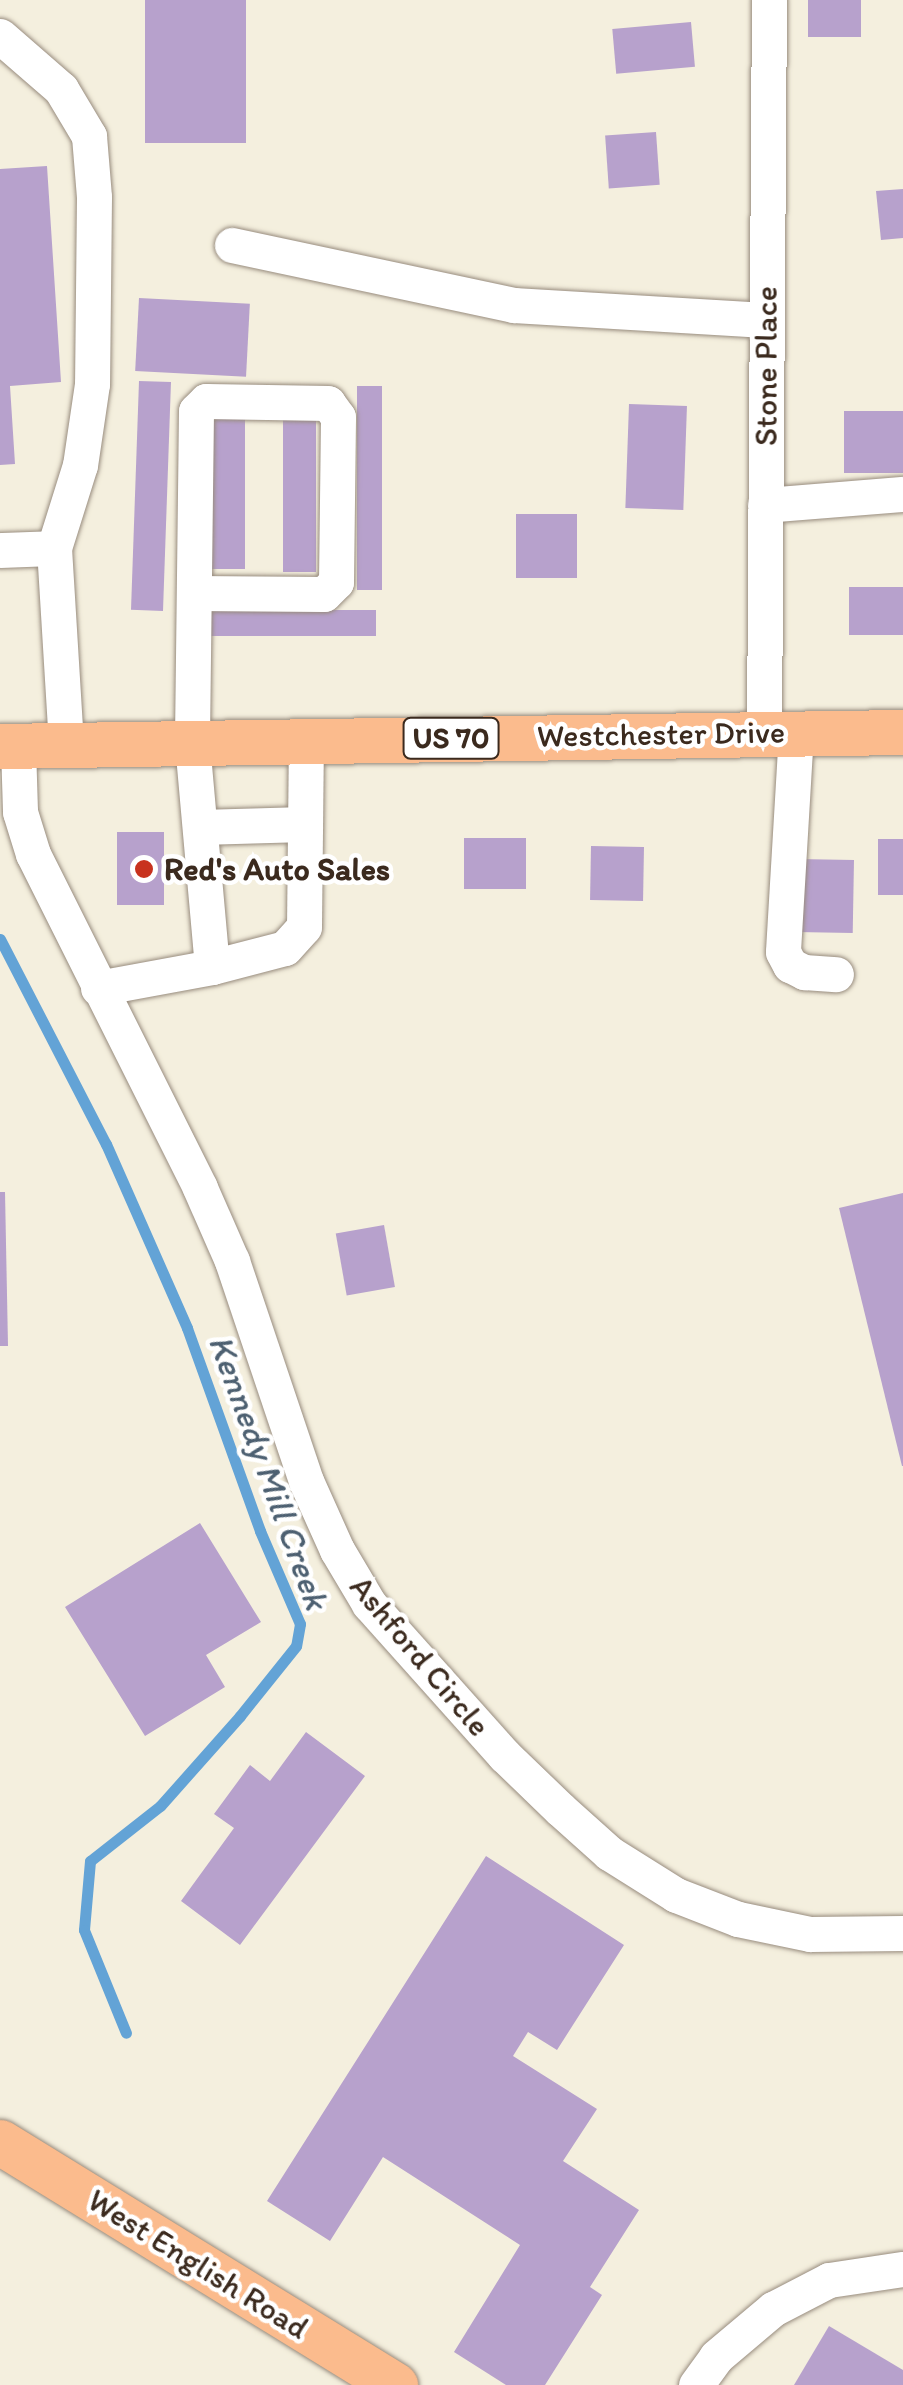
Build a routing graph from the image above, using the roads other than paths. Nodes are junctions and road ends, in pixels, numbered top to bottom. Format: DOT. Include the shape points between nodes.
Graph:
graph roads {
  1 [pos="770,0"];
  2 [pos="0,36"];
  3 [pos="232,245"];
  4 [pos="766,320"];
  5 [pos="903,494"];
  6 [pos="765,504"];
  7 [pos="54,548"];
  8 [pos="0,550"];
  9 [pos="194,593"];
  10 [pos="780,732"];
  11 [pos="903,732"];
  12 [pos="306,741"];
  13 [pos="192,743"];
  14 [pos="9,746"];
  15 [pos="66,746"];
  16 [pos="305,824"];
  17 [pos="200,827"];
  18 [pos="212,968"];
  19 [pos="836,974"];
  20 [pos="98,988"];
  21 [pos="903,1933"];
  22 [pos="0,2142"];
  23 [pos="903,2268"];
  24 [pos="395,2385"];
  25 [pos="696,2385"];
  1 -- 4 [label="street, Stone Place"];
  2 -- 7 [label="street" via="61,88 89,136 92,384 80,465"];
  3 -- 4 [label="street" via="514,305"];
  4 -- 6 [label="street, Stone Place"];
  5 -- 6 [label="street"];
  6 -- 10 [label="street, Stone Place"];
  7 -- 8 [label="street"];
  7 -- 15 [label="street"];
  9 -- 9 [label="street" via="196,411 206,400 328,404 338,416 336,582 324,594"];
  9 -- 13 [label="street"];
  10 -- 11 [label="main road, Westchester Drive / US 70"];
  10 -- 12 [label="main road, Westchester Drive / US 70"];
  10 -- 19 [label="street, Stone Place" via="783,952 804,972"];
  12 -- 13 [label="main road, Westchester Drive / US 70"];
  12 -- 16 [label="street"];
  13 -- 15 [label="main road, Westchester Drive / US 70"];
  13 -- 17 [label="street"];
  14 -- 15 [label="main road, Westchester Drive / US 70"];
  14 -- 20 [label="street, Ashford Circle" via="32,854"];
  16 -- 17 [label="street"];
  16 -- 18 [label="street" via="304,926 285,948"];
  17 -- 18 [label="street"];
  18 -- 20 [label="street"];
  20 -- 21 [label="street, Ashford Circle" via="232,1261 306,1481 337,1550 391,1629 560,1809 609,1853 676,1895 738,1919 810,1934"];
  22 -- 24 [label="main road, West English Road"];
  23 -- 25 [label="street" via="829,2280 773,2309 716,2357"];
}
